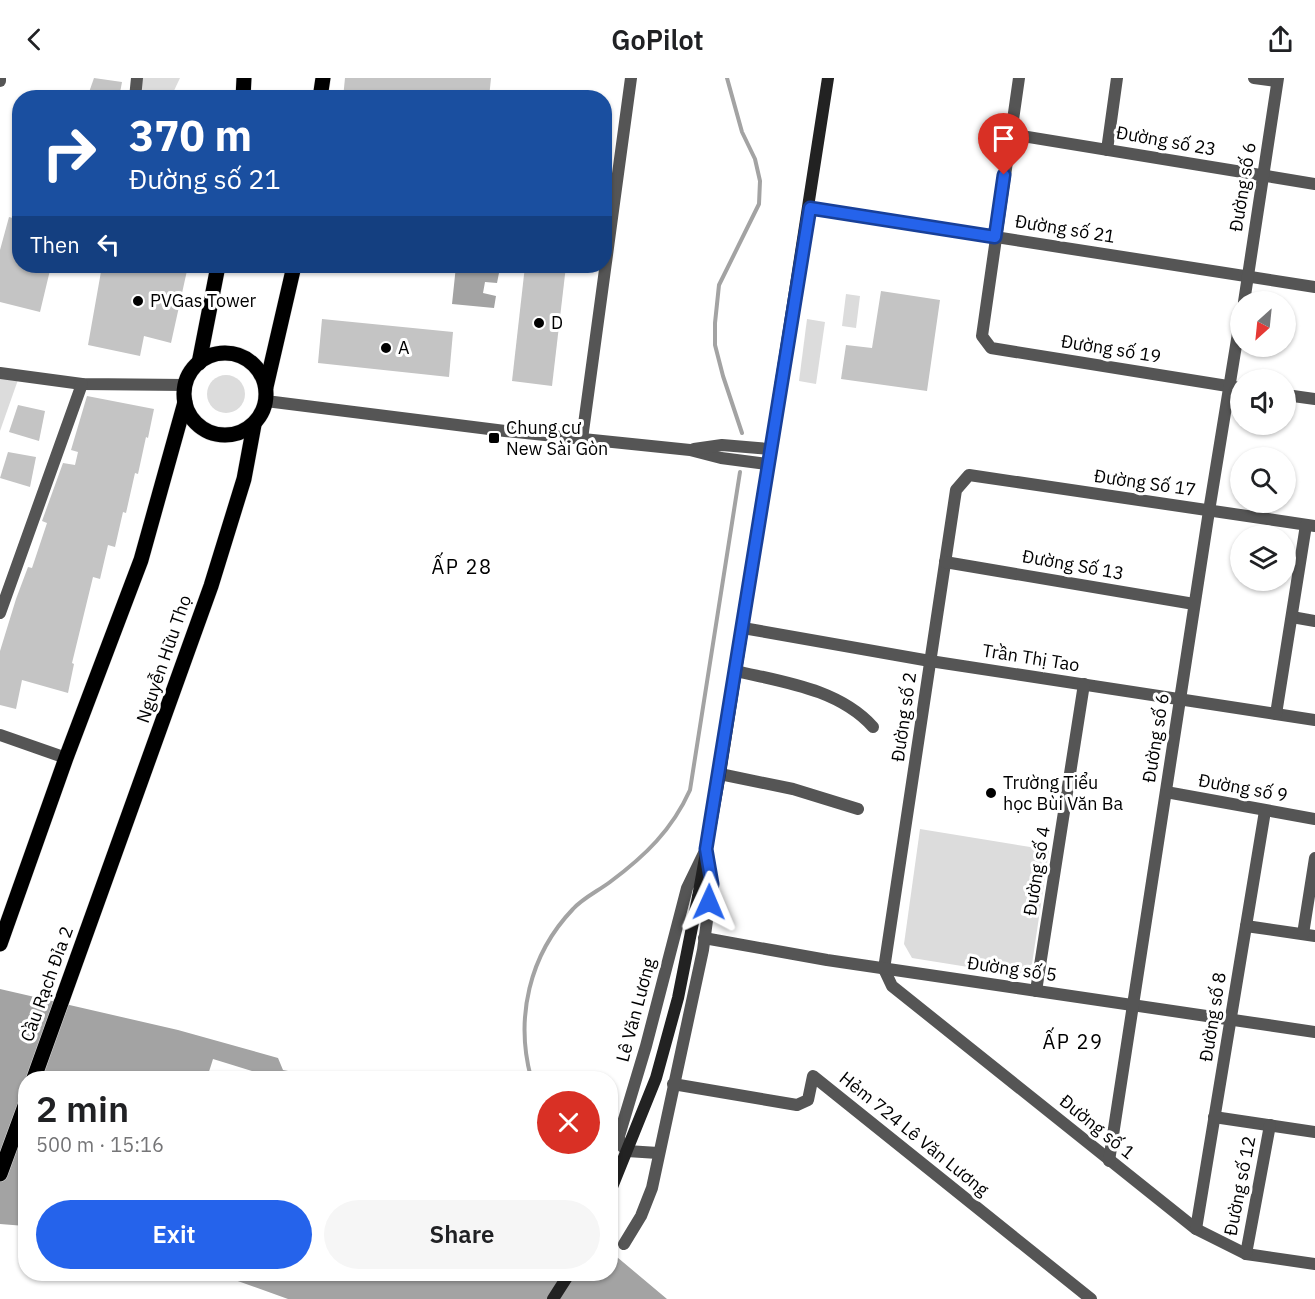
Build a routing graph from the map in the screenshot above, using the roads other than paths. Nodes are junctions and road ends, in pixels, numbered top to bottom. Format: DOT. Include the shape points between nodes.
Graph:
graph roads {
  1 [pos="631,78"];
  2 [pos="828,78"];
  3 [pos="1019,78"];
  4 [pos="1117,78"];
  5 [pos="1254,78"];
  6 [pos="1277,80"];
  7 [pos="1010,134"];
  8 [pos="1107,150"];
  9 [pos="1263,176"];
  10 [pos="1315,184"];
  11 [pos="810,208"];
  12 [pos="612,218"];
  13 [pos="995,237"];
  14 [pos="217,273"];
  15 [pos="292,273"];
  16 [pos="605,273"];
  17 [pos="1248,276"];
  18 [pos="1315,287"];
  19 [pos="1246,291"];
  20 [pos="199,363"];
  21 [pos="0,373"];
  22 [pos="82,384"];
  23 [pos="185,385"];
  24 [pos="1230,386"];
  25 [pos="266,394"];
  26 [pos="1296,396"];
  27 [pos="1315,399"];
  28 [pos="185,402"];
  29 [pos="1230,411"];
  30 [pos="254,425"];
  31 [pos="582,439"];
  32 [pos="769,449"];
  33 [pos="690,450"];
  34 [pos="766,464"];
  35 [pos="969,475"];
  36 [pos="1209,511"];
  37 [pos="1311,526"];
  38 [pos="945,562"];
  39 [pos="1194,604"];
  40 [pos="0,613"];
  41 [pos="1292,617"];
  42 [pos="1315,621"];
  43 [pos="742,628"];
  44 [pos="930,661"];
  45 [pos="736,670"];
  46 [pos="1084,684"];
  47 [pos="1180,699"];
  48 [pos="1276,714"];
  49 [pos="1315,720"];
  50 [pos="873,727"];
  51 [pos="0,735"];
  52 [pos="66,758"];
  53 [pos="720,774"];
  54 [pos="1166,792"];
  55 [pos="858,809"];
  56 [pos="1265,811"];
  57 [pos="1315,819"];
  58 [pos="706,849"];
  59 [pos="1315,858"];
  60 [pos="97,903"];
  61 [pos="1246,926"];
  62 [pos="1309,935"];
  63 [pos="704,938"];
  64 [pos="0,944"];
  65 [pos="884,969"];
  66 [pos="1036,991"];
  67 [pos="1133,1005"];
  68 [pos="1231,1019"];
  69 [pos="1315,1032"];
  70 [pos="37,1071"];
  71 [pos="673,1084"];
  72 [pos="1214,1117"];
  73 [pos="18,1125"];
  74 [pos="1270,1125"];
  75 [pos="1315,1132"];
  76 [pos="658,1153"];
  77 [pos="1109,1161"];
  78 [pos="618,1172"];
  79 [pos="0,1174"];
  80 [pos="1196,1229"];
  81 [pos="624,1244"];
  82 [pos="1246,1254"];
  83 [pos="1315,1264"];
  84 [pos="565,1281"];
  85 [pos="554,1299"];
  86 [pos="1091,1299"];
  1 -- 12 [label="street"];
  2 -- 11 [label="main road, Lê Văn Lương"];
  3 -- 7 [label="street"];
  4 -- 8 [label="street"];
  5 -- 6 [label="street"];
  6 -- 9 [label="street, Đường số 6"];
  7 -- 8 [label="street, Đường số 23"];
  7 -- 13 [label="street"];
  8 -- 9 [label="street, Đường số 23"];
  9 -- 10 [label="street, Đường số 23"];
  9 -- 17 [label="street, Đường số 6"];
  11 -- 13 [label="street, Đường số 21"];
  11 -- 32 [label="main road, Lê Văn Lương"];
  13 -- 17 [label="street, Đường số 21"];
  13 -- 24 [label="street, Đường số 19" via="982,336 991,348"];
  14 -- 20 [label="main road"];
  15 -- 25 [label="main road"];
  16 -- 31 [label="street"];
  17 -- 18 [label="street, Đường số 21"];
  17 -- 19 [label="street, Đường số 6"];
  20 -- 23 [label="main road"];
  20 -- 25 [label="main road" via="218,354 239,355 261,373"];
  21 -- 22 [label="street"];
  22 -- 23 [label="street"];
  22 -- 40 [label="street"];
  23 -- 28 [label="main road"];
  25 -- 30 [label="main road" via="261,417"];
  25 -- 31 [label="street"];
  26 -- 27 [label="street"];
  28 -- 30 [label="main road" via="197,424 219,435 231,435"];
  28 -- 52 [label="main road" via="141,560"];
  29 -- 36 [label="street, Đường số 6"];
  30 -- 60 [label="main road, Nguyễn Hữu Thọ" via="244,479 211,586"];
  31 -- 33 [label="street"];
  32 -- 33 [label="street" via="722,445"];
  32 -- 34 [label="main road, Lê Văn Lương"];
  33 -- 34 [label="street"];
  34 -- 43 [label="main road, Lê Văn Lương"];
  35 -- 36 [label="street, Đường Số 17"];
  35 -- 38 [label="street, Đường số 2" via="956,490"];
  36 -- 37 [label="street, Đường Số 17"];
  36 -- 39 [label="street, Đường số 6"];
  37 -- 41 [label="street"];
  38 -- 39 [label="street, Đường Số 13"];
  38 -- 44 [label="street, Đường số 2"];
  39 -- 47 [label="street, Đường số 6"];
  41 -- 42 [label="street"];
  41 -- 48 [label="street"];
  43 -- 44 [label="street, Trần Thị Tao"];
  43 -- 45 [label="main road, Lê Văn Lương"];
  44 -- 46 [label="street, Trần Thị Tao"];
  44 -- 65 [label="street, Đường số 2"];
  45 -- 50 [label="street" via="830,697 859,711"];
  45 -- 53 [label="main road, Lê Văn Lương"];
  46 -- 47 [label="street, Trần Thị Tao"];
  46 -- 66 [label="street, Đường số 4"];
  47 -- 48 [label="street, Trần Thị Tao"];
  47 -- 54 [label="street, Đường số 6"];
  48 -- 49 [label="street, Trần Thị Tao"];
  51 -- 52 [label="street"];
  52 -- 64 [label="main road"];
  53 -- 55 [label="street" via="793,789"];
  53 -- 58 [label="main road, Lê Văn Lương"];
  54 -- 56 [label="street, Đường số 9"];
  54 -- 67 [label="street, Đường số 6"];
  56 -- 57 [label="street, Đường số 9"];
  56 -- 61 [label="street, Đường số 8"];
  58 -- 63 [label="street, Lê Văn Lương" via="712,884"];
  58 -- 76 [label="street, Lê Văn Lương" via="687,888 619,1136 627,1151"];
  58 -- 78 [label="main road, Lê Văn Lương, bridge" via="678,998 656,1078"];
  59 -- 62 [label="street"];
  60 -- 70 [label="main road, Cầu Rạch Đỉa 2"];
  61 -- 62 [label="street"];
  61 -- 68 [label="street, Đường số 8"];
  63 -- 65 [label="street, Đường số 5"];
  63 -- 71 [label="street, Lê Văn Lương"];
  65 -- 66 [label="street, Đường số 5"];
  65 -- 77 [label="street, Đường số 1" via="892,986"];
  66 -- 67 [label="street, Đường số 5"];
  67 -- 68 [label="street, Đường số 5"];
  67 -- 77 [label="street, Đường số 6"];
  68 -- 69 [label="street, Đường số 5"];
  68 -- 72 [label="street, Đường số 8"];
  71 -- 76 [label="street, Lê Văn Lương"];
  71 -- 86 [label="street, Hẻm 724 Lê Văn Lương" via="797,1105 808,1100 813,1076"];
  72 -- 74 [label="street"];
  72 -- 80 [label="street, Đường số 8"];
  73 -- 79 [label="main road"];
  74 -- 75 [label="street"];
  74 -- 82 [label="street, Đường số 12"];
  76 -- 81 [label="street, Lê Văn Lương" via="648,1200"];
  77 -- 80 [label="street, Đường số 1"];
  80 -- 82 [label="street, Đường số 1"];
  82 -- 83 [label="street, Đường số 1"];
  84 -- 85 [label="main road"];
}
